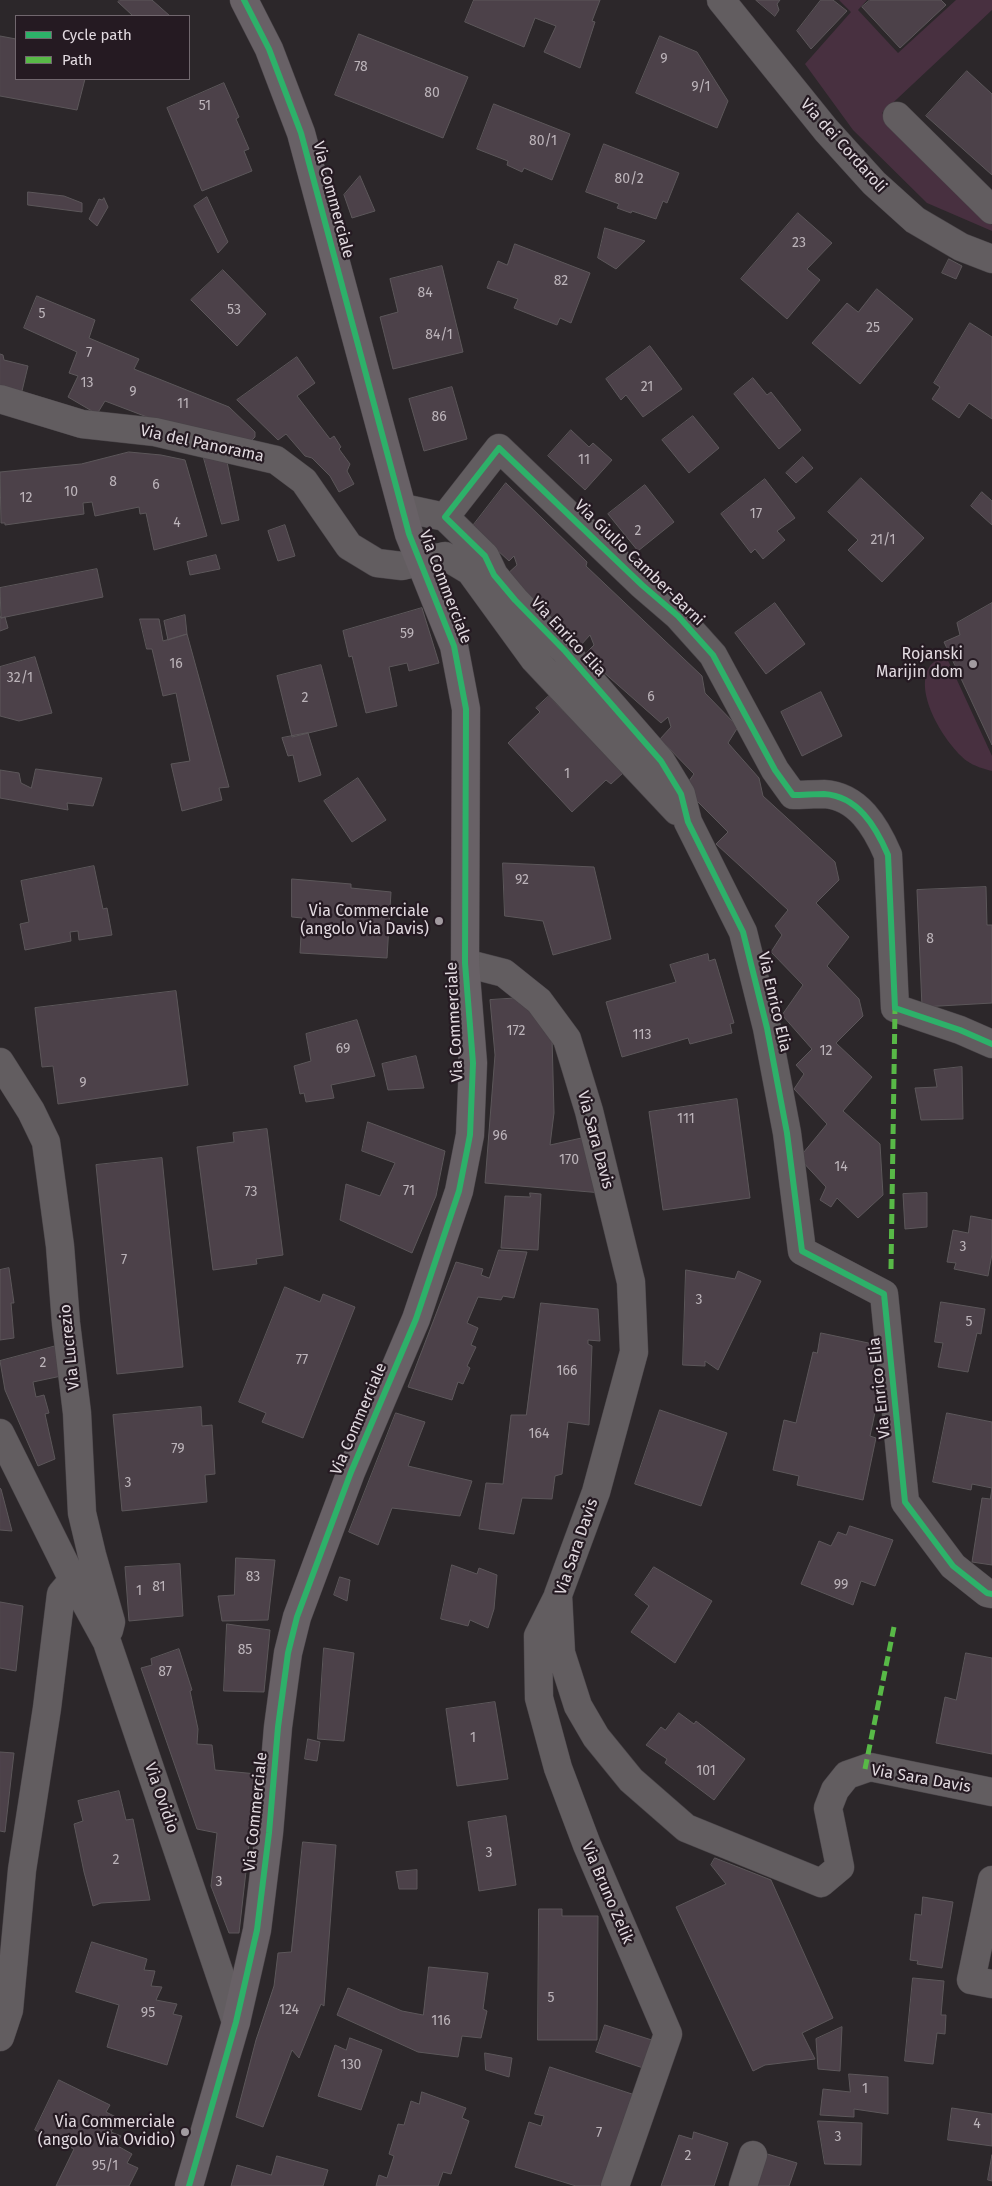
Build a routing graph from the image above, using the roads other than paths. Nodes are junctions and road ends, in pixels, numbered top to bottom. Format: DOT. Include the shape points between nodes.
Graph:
graph roads {
  1 [pos="244,0"];
  2 [pos="722,0"];
  3 [pos="897,116"];
  4 [pos="992,210"];
  5 [pos="992,259"];
  6 [pos="0,399"];
  7 [pos="403,508"];
  8 [pos="445,517"];
  9 [pos="421,561"];
  10 [pos="688,822"];
  11 [pos="465,963"];
  12 [pos="992,1044"];
  13 [pos="0,1062"];
  14 [pos="0,1433"];
  15 [pos="73,1580"];
  16 [pos="992,1594"];
  17 [pos="558,1595"];
  18 [pos="107,1642"];
  19 [pos="992,1792"];
  20 [pos="992,1880"];
  21 [pos="992,1984"];
  22 [pos="236,2022"];
  23 [pos="0,2037"];
  24 [pos="753,2155"];
  25 [pos="189,2186"];
  26 [pos="615,2186"];
  27 [pos="743,2186"];
  1 -- 7 [label="main road, Via Commerciale" via="269,49 308,157"];
  2 -- 5 [label="street, Via dei Cordaroli" via="826,130 874,183 915,220 961,248"];
  3 -- 4 [label="street"];
  6 -- 9 [label="street, Via del Panorama" via="82,424 155,432 276,460 304,481 349,546 377,563 402,566"];
  7 -- 8 [label="street"];
  7 -- 9 [label="main road, Via Commerciale" via="409,534"];
  8 -- 10 [label="street, Via Enrico Elia" via="485,556 494,575 515,600 565,651 661,761 681,794"];
  8 -- 12 [label="street, Via Giulio Camber-Barni" via="499,448 678,616 714,655 775,770 793,795 826,794 853,802 878,832 888,855 895,1008"];
  9 -- 10 [label="street, Via Enrico Elia" via="445,556 470,571 534,660"];
  9 -- 11 [label="main road, Via Commerciale" via="454,646 466,709"];
  10 -- 16 [label="street, Via Enrico Elia" via="743,932 767,1028 787,1133 802,1251 884,1294 905,1502 953,1566"];
  11 -- 17 [label="street, Via Sara Davis" via="504,973 539,1001 567,1039 632,1282 634,1352 596,1492"];
  11 -- 22 [label="main road, Via Commerciale" via="473,1063 470,1135 459,1191 416,1319 351,1472 297,1616 279,1717 257,1930"];
  13 -- 18 [label="street, Via Lucrezio" via="46,1142 77,1413 82,1513 111,1622"];
  14 -- 15 [label="street, Via Ovidio"];
  15 -- 18 [label="street, Via Ovidio"];
  15 -- 23 [label="street" via="61,1594 22,1870 9,2010"];
  17 -- 19 [label="street, Via Sara Davis" via="561,1653 578,1706 596,1737 632,1780 686,1828 822,1883 840,1867 828,1808 835,1790 847,1775 870,1767"];
  17 -- 26 [label="street, Via Bruno Zelik" via="538,1636 539,1698 558,1768 587,1846 668,2034"];
  18 -- 22 [label="street, Via Ovidio"];
  20 -- 21 [label="street" via="971,1980"];
  22 -- 25 [label="main road, Via Commerciale"];
  24 -- 27 [label="street"];
}
